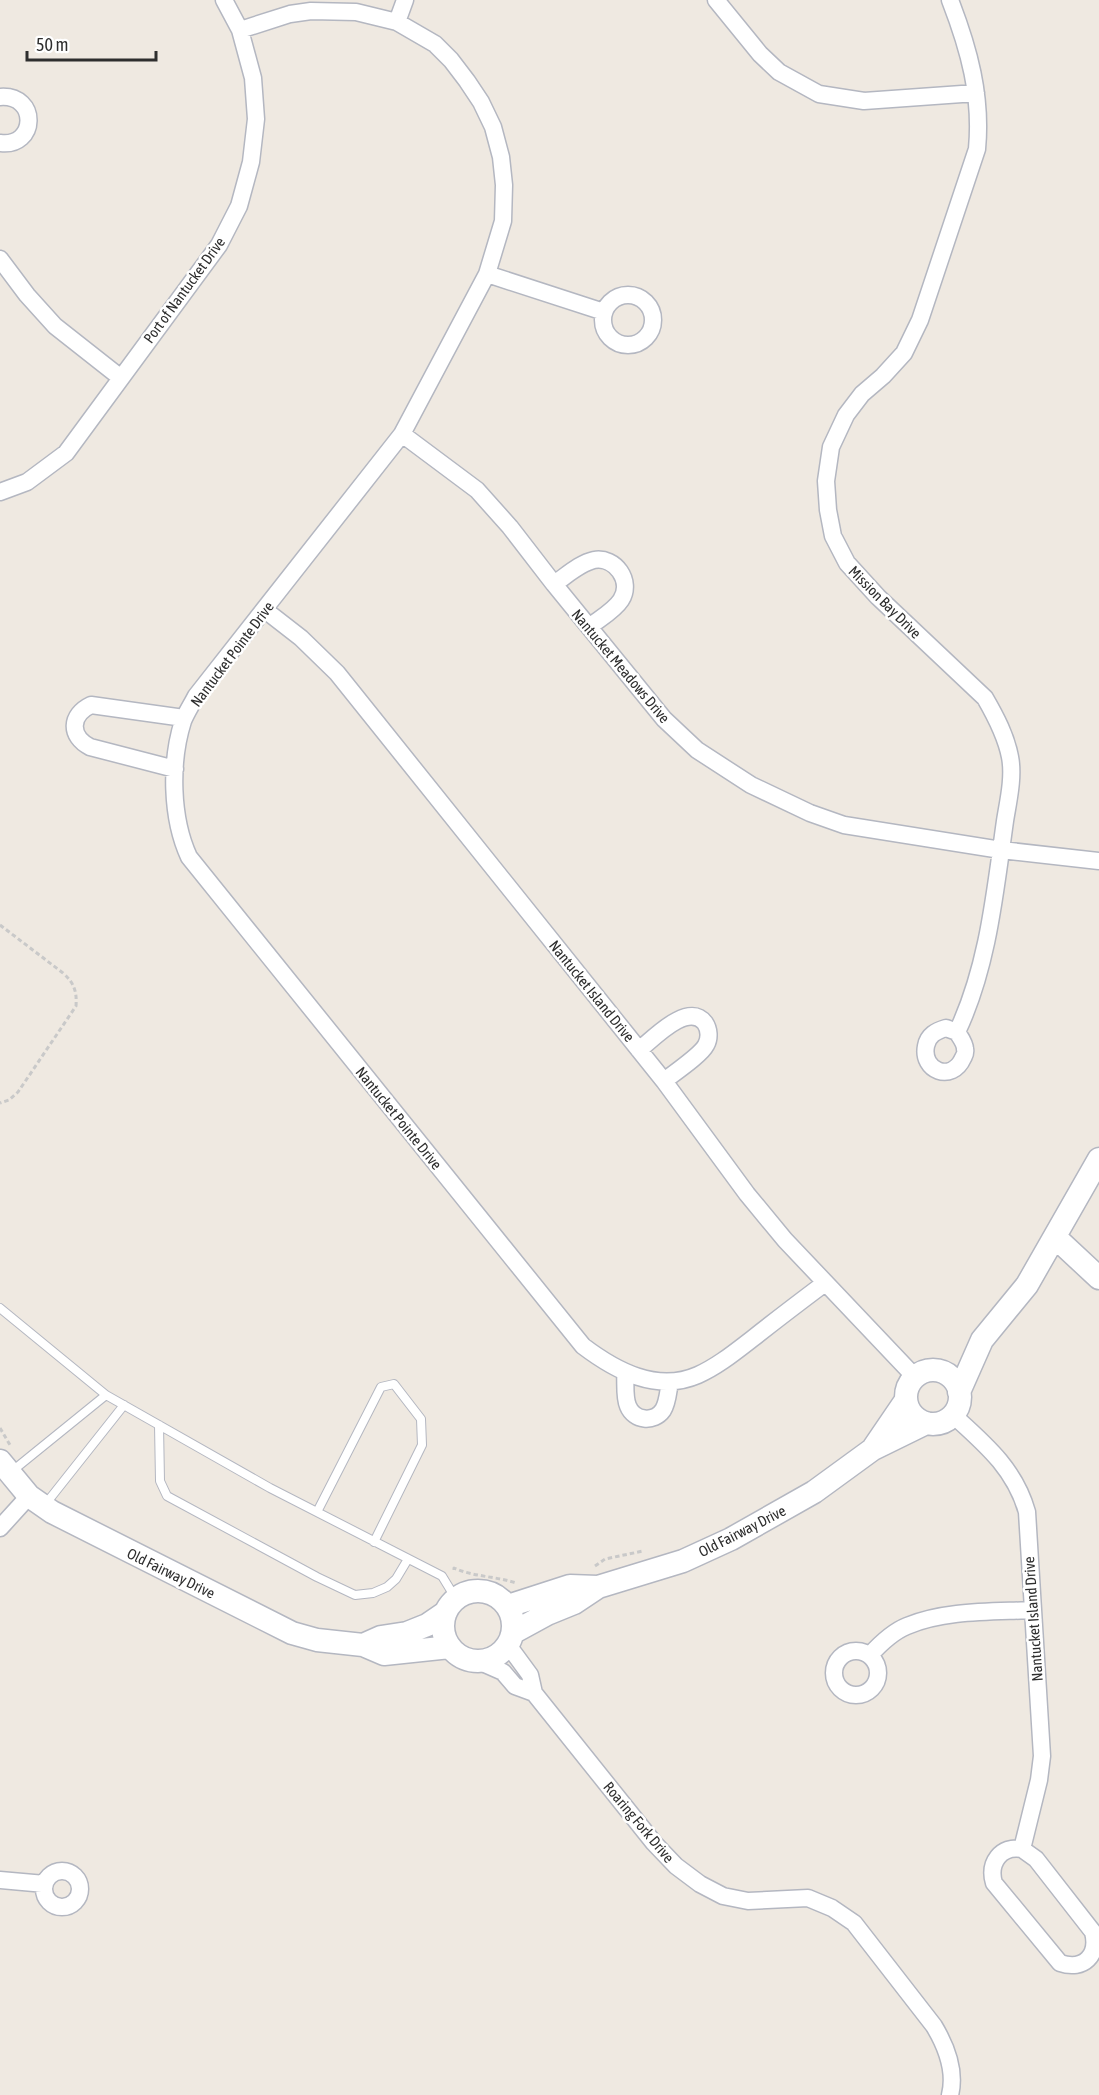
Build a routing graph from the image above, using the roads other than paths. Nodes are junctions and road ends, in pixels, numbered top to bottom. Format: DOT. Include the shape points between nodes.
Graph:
graph roads {
  1 [pos="224,0"];
  2 [pos="405,0"];
  3 [pos="716,0"];
  4 [pos="950,0"];
  5 [pos="358,6"];
  6 [pos="397,22"];
  7 [pos="240,30"];
  8 [pos="976,93"];
  9 [pos="0,97"];
  10 [pos="0,143"];
  11 [pos="0,259"];
  12 [pos="487,274"];
  13 [pos="604,312"];
  14 [pos="121,378"];
  15 [pos="402,434"];
  16 [pos="0,492"];
  17 [pos="554,584"];
  18 [pos="265,610"];
  19 [pos="589,627"];
  20 [pos="184,718"];
  21 [pos="175,769"];
  22 [pos="1001,850"];
  23 [pos="1099,861"];
  24 [pos="957,1032"];
  25 [pos="639,1050"];
  26 [pos="664,1081"];
  27 [pos="1099,1159"];
  28 [pos="1056,1238"];
  29 [pos="1099,1278"];
  30 [pos="825,1283"];
  31 [pos="0,1308"];
  32 [pos="982,1340"];
  33 [pos="938,1370"];
  34 [pos="625,1373"];
  35 [pos="915,1377"];
  36 [pos="670,1382"];
  37 [pos="959,1392"];
  38 [pos="106,1395"];
  39 [pos="906,1400"];
  40 [pos="124,1405"];
  41 [pos="953,1415"];
  42 [pos="926,1423"];
  43 [pos="159,1425"];
  44 [pos="873,1449"];
  45 [pos="7,1461"];
  46 [pos="37,1501"];
  47 [pos="317,1512"];
  48 [pos="0,1528"];
  49 [pos="374,1542"];
  50 [pos="408,1559"];
  51 [pos="594,1578"];
  52 [pos="449,1598"];
  53 [pos="508,1606"];
  54 [pos="1033,1610"];
  55 [pos="511,1638"];
  56 [pos="363,1645"];
  57 [pos="450,1647"];
  58 [pos="870,1655"];
  59 [pos="478,1661"];
  60 [pos="534,1693"];
  61 [pos="1022,1849"];
  62 [pos="0,1880"];
  63 [pos="45,1884"];
  64 [pos="950,2095"];
  1 -- 7 [label="street, Port of Nantucket Drive"];
  2 -- 6 [label="street"];
  3 -- 8 [label="street" via="779,72 819,94 871,101"];
  4 -- 8 [label="street, Mission Bay Drive" via="966,41"];
  5 -- 6 [label="street, Nantucket Pointe Drive"];
  5 -- 7 [label="street, Nantucket Pointe Drive" via="290,14"];
  6 -- 12 [label="street, Nantucket Pointe Drive" via="435,44 452,60 493,127 504,184 503,221"];
  7 -- 14 [label="street, Port of Nantucket Drive" via="253,78 256,119 251,162 239,206 219,245"];
  8 -- 22 [label="street, Mission Bay Drive" via="976,149 920,320 904,353 846,415 831,447 826,481 833,536 847,563 985,698 996,718 1011,759"];
  9 -- 10 [label="street" via="17,99 28,111 29,119 18,140"];
  11 -- 14 [label="street" via="55,326"];
  12 -- 13 [label="street"];
  12 -- 15 [label="street, Nantucket Pointe Drive"];
  14 -- 16 [label="street, Port of Nantucket Drive" via="66,453 27,482"];
  15 -- 17 [label="street, Nantucket Meadows Drive" via="477,490"];
  15 -- 18 [label="street, Nantucket Pointe Drive"];
  17 -- 19 [label="street, Nantucket Meadows Drive"];
  17 -- 19 [label="street" via="596,560 605,560 620,570 625,582 621,600"];
  18 -- 20 [label="street, Nantucket Pointe Drive" via="196,696"];
  18 -- 25 [label="street, Nantucket Island Drive" via="337,673"];
  19 -- 22 [label="street, Nantucket Meadows Drive" via="664,719 697,750 751,785 844,825"];
  20 -- 21 [label="street, Nantucket Pointe Drive"];
  20 -- 21 [label="street" via="99,705 84,708 75,722 77,737 90,747"];
  21 -- 34 [label="street, Nantucket Pointe Drive" via="178,825 189,857 584,1346"];
  22 -- 23 [label="street, Nantucket Meadows Drive"];
  22 -- 24 [label="street, Mission Bay Drive" via="983,953 969,1007"];
  25 -- 26 [label="street, Nantucket Island Drive"];
  25 -- 26 [label="street" via="681,1017 694,1016 705,1024 709,1032 706,1046"];
  26 -- 30 [label="street, Nantucket Island Drive" via="747,1194"];
  27 -- 28 [label="street"];
  28 -- 29 [label="street"];
  28 -- 32 [label="street" via="1027,1285"];
  30 -- 35 [label="street, Nantucket Island Drive"];
  30 -- 36 [label="street, Nantucket Pointe Drive" via="724,1360 697,1375"];
  31 -- 38 [label="lane"];
  32 -- 33 [label="street"];
  32 -- 37 [label="street"];
  33 -- 35 [label="street"];
  33 -- 37 [label="street" via="952,1378"];
  34 -- 36 [label="street, Nantucket Pointe Drive"];
  34 -- 36 [label="street" via="629,1409 644,1419 662,1411"];
  35 -- 39 [label="street" via="906,1391"];
  37 -- 41 [label="street" via="958,1408"];
  38 -- 40 [label="lane"];
  38 -- 45 [label="lane"];
  39 -- 42 [label="street" via="908,1408"];
  39 -- 44 [label="street, Old Fairway Drive"];
  40 -- 43 [label="lane"];
  40 -- 46 [label="lane"];
  41 -- 42 [label="street" via="937,1424"];
  41 -- 54 [label="street, Nantucket Island Drive" via="996,1455 1021,1492 1027,1512"];
  42 -- 44 [label="street, Old Fairway Drive"];
  43 -- 47 [label="lane"];
  43 -- 50 [label="lane" via="160,1481 167,1496 197,1513 355,1595 387,1587"];
  44 -- 51 [label="street, Old Fairway Drive" via="814,1492 731,1539 683,1561"];
  45 -- 46 [label="street, Old Fairway Drive"];
  46 -- 48 [label="street"];
  46 -- 56 [label="street, Old Fairway Drive" via="69,1523 292,1633 333,1643"];
  47 -- 49 [label="lane"];
  47 -- 49 [label="lane" via="381,1387 394,1384 421,1419 422,1445"];
  49 -- 50 [label="lane"];
  50 -- 52 [label="lane" via="442,1576"];
  51 -- 53 [label="street, Old Fairway Drive"];
  51 -- 55 [label="street, Old Fairway Drive" via="574,1603 547,1614"];
  52 -- 53 [label="street" via="488,1592"];
  52 -- 56 [label="street, Old Fairway Drive" via="427,1625 407,1633 381,1636"];
  52 -- 57 [label="street" via="443,1625"];
  53 -- 55 [label="street" via="513,1617"];
  54 -- 58 [label="street" via="942,1616 906,1626"];
  54 -- 61 [label="street, Nantucket Island Drive" via="1041,1756"];
  55 -- 59 [label="street" via="498,1656"];
  55 -- 60 [label="street, Roaring Fork Drive" via="530,1675"];
  56 -- 57 [label="street, Old Fairway Drive" via="384,1654"];
  57 -- 59 [label="street" via="467,1660"];
  59 -- 60 [label="street, Roaring Fork Drive" via="503,1672 515,1686"];
  60 -- 64 [label="street, Roaring Fork Drive" via="654,1843 700,1884 723,1896 748,1901 808,1898 854,1923 944,2043 951,2066"];
  61 -- 61 [label="street" via="1006,1850 996,1859 992,1867 994,1883 1060,1963 1085,1962 1095,1949 1093,1932 1036,1858"];
  62 -- 63 [label="street"];
}
